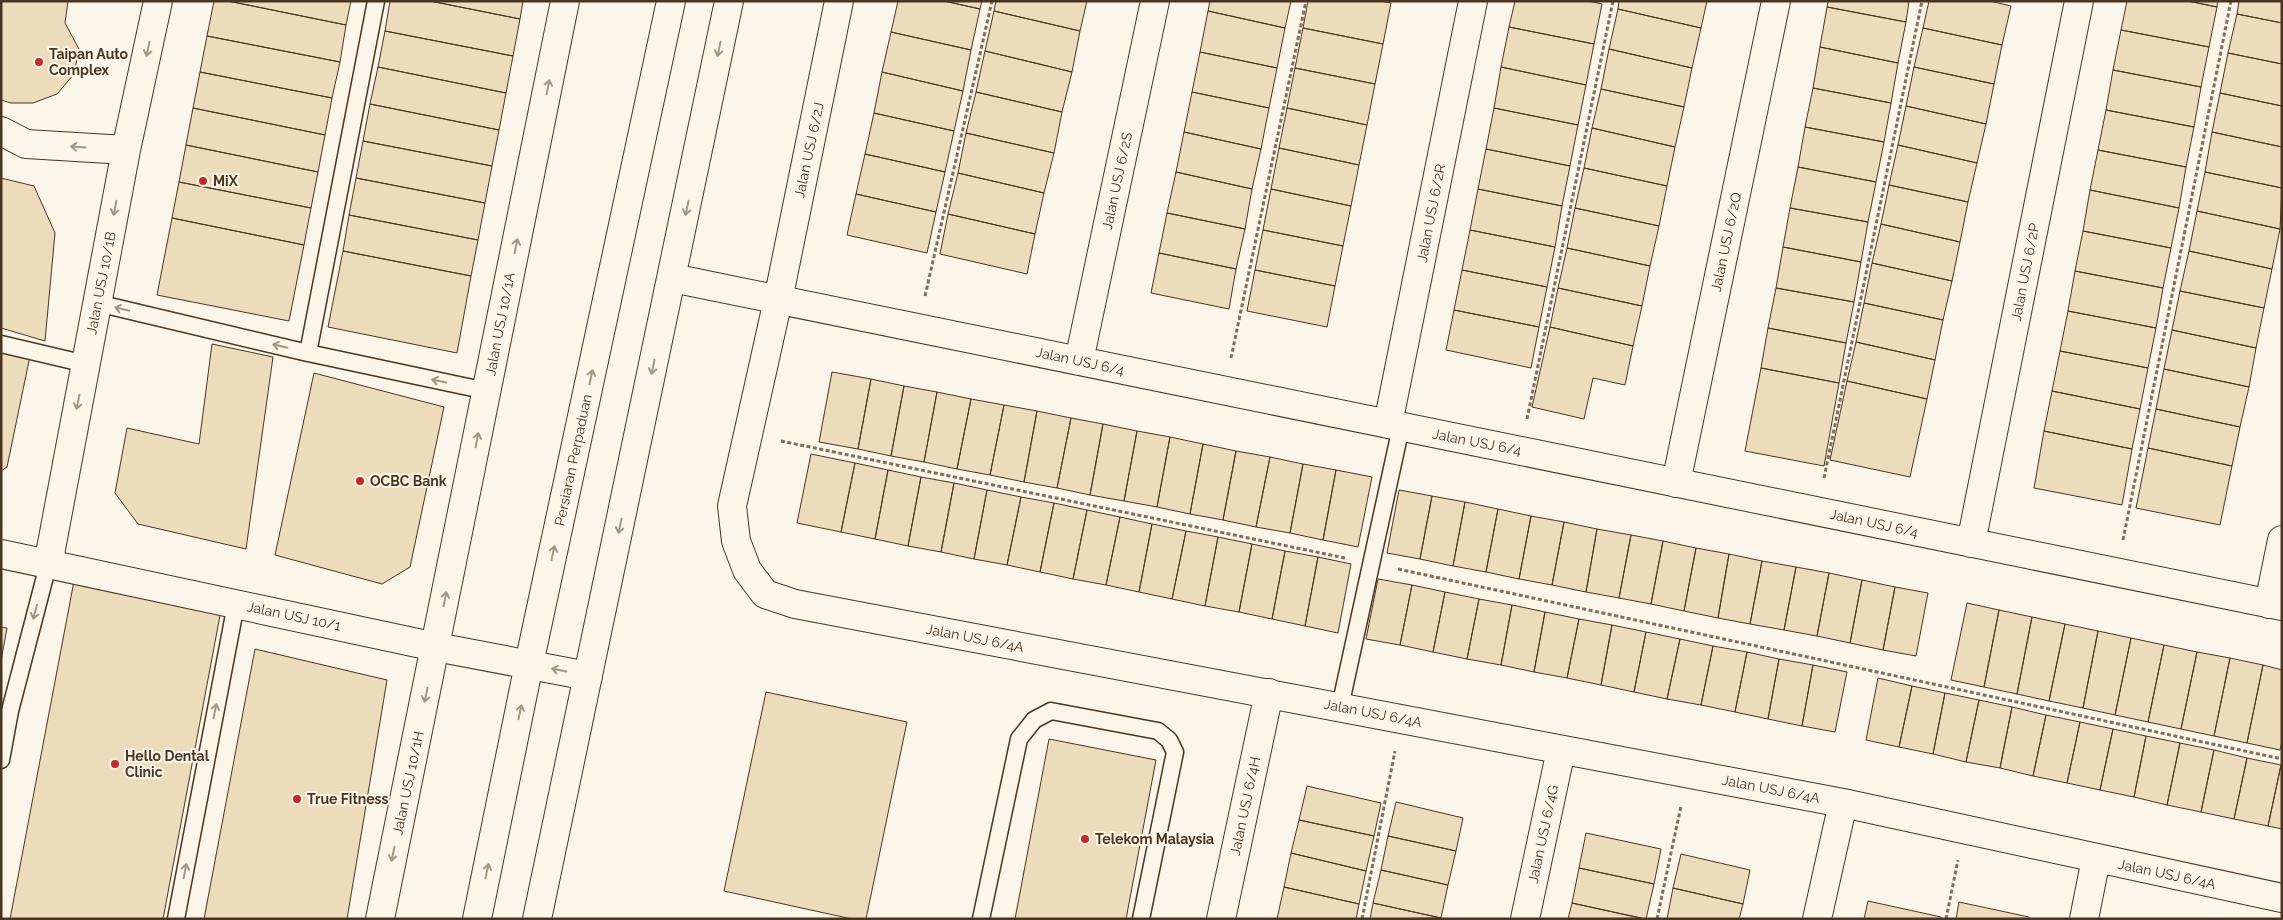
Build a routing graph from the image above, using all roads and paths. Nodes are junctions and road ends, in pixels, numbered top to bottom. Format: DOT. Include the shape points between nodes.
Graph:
graph roads {
  1 [pos="158,1"];
  2 [pos="376,1"];
  3 [pos="565,1"];
  4 [pos="671,1"];
  5 [pos="729,1"];
  6 [pos="839,1"];
  7 [pos="992,1"];
  8 [pos="1155,1"];
  9 [pos="1306,1"];
  10 [pos="1473,1"];
  11 [pos="1613,1"];
  12 [pos="1776,1"];
  13 [pos="1922,1"];
  14 [pos="2079,1"];
  15 [pos="2231,1"];
  16 [pos="1,131"];
  17 [pos="126,150"];
  18 [pos="672,278"];
  19 [pos="778,300"];
  20 [pos="97,303"];
  21 [pos="918,328"];
  22 [pos="1,344"];
  23 [pos="308,353"];
  24 [pos="1079,361"];
  25 [pos="86,364"];
  26 [pos="487,391"];
  27 [pos="1224,391"];
  28 [pos="1395,425"];
  29 [pos="749,434"];
  30 [pos="1521,451"];
  31 [pos="1676,483"];
  32 [pos="1817,511"];
  33 [pos="2282,540"];
  34 [pos="1971,543"];
  35 [pos="1,554"];
  36 [pos="1371,563"];
  37 [pos="48,565"];
  38 [pos="2116,572"];
  39 [pos="236,604"];
  40 [pos="2276,605"];
  41 [pos="436,647"];
  42 [pos="529,664"];
  43 [pos="588,676"];
  44 [pos="1269,693"];
  45 [pos="1340,707"];
  46 [pos="6,717"];
  47 [pos="1402,719"];
  48 [pos="1562,750"];
  49 [pos="2282,759"];
  50 [pos="1,760"];
  51 [pos="1688,773"];
  52 [pos="1843,803"];
  53 [pos="1964,830"];
  54 [pos="2096,859"];
  55 [pos="2282,898"];
  56 [pos="176,919"];
  57 [pos="380,919"];
  58 [pos="478,919"];
  59 [pos="538,919"];
  60 [pos="981,919"];
  61 [pos="1141,919"];
  62 [pos="1221,919"];
  63 [pos="1362,919"];
  64 [pos="1524,919"];
  65 [pos="1656,919"];
  66 [pos="1818,919"];
  67 [pos="1946,919"];
  68 [pos="2084,919"];
  1 -- 17 [label="street, Jalan USJ 10/1B, one-way"];
  2 -- 23 [label="lane"];
  26 -- 3 [label="street, Jalan USJ 10/1A, one-way"];
  42 -- 4 [label="street, Persiaran Perpaduan, one-way"];
  5 -- 18 [label="street, one-way"];
  6 -- 19 [label="street, Jalan USJ 6/2J"];
  7 -- 21 [label="path"];
  8 -- 24 [label="street, Jalan USJ 6/2S"];
  9 -- 27 [label="path"];
  10 -- 28 [label="street, Jalan USJ 6/2R"];
  11 -- 30 [label="path"];
  12 -- 31 [label="street, Jalan USJ 6/2Q"];
  13 -- 32 [label="path"];
  14 -- 34 [label="street, Jalan USJ 6/2P"];
  15 -- 38 [label="path"];
  17 -- 16 [label="street, one-way" via="26,144"];
  17 -- 20 [label="street, Jalan USJ 10/1B, one-way"];
  18 -- 19 [label="street, Jalan USJ 6/4"];
  18 -- 43 [label="street, one-way"];
  19 -- 21 [label="street, Jalan USJ 6/4"];
  19 -- 29 [label="street, Jalan USJ 6/4A"];
  23 -- 20 [label="lane, one-way"];
  20 -- 25 [label="street, Jalan USJ 10/1B"];
  21 -- 24 [label="street, Jalan USJ 6/4"];
  22 -- 25 [label="lane"];
  26 -- 23 [label="lane, one-way"];
  24 -- 27 [label="street, Jalan USJ 6/4"];
  25 -- 37 [label="street, Jalan USJ 10/1B, one-way"];
  41 -- 26 [label="street, Jalan USJ 10/1A, one-way"];
  27 -- 28 [label="street, Jalan USJ 6/4"];
  28 -- 30 [label="street, Jalan USJ 6/4"];
  28 -- 36 [label="lane"];
  29 -- 36 [label="path"];
  29 -- 44 [label="street, Jalan USJ 6/4A" via="732,506 736,542 747,570 766,594 795,604"];
  30 -- 31 [label="street, Jalan USJ 6/4"];
  31 -- 32 [label="street, Jalan USJ 6/4"];
  32 -- 34 [label="street, Jalan USJ 6/4"];
  33 -- 40 [label="street"];
  34 -- 38 [label="street, Jalan USJ 6/4"];
  35 -- 37 [label="street, Jalan USJ 10/1"];
  36 -- 45 [label="lane"];
  36 -- 49 [label="path"];
  37 -- 39 [label="street, Jalan USJ 10/1"];
  37 -- 46 [label="lane, one-way"];
  38 -- 40 [label="street, Jalan USJ 6/4"];
  39 -- 41 [label="street, Jalan USJ 10/1"];
  56 -- 39 [label="lane, one-way"];
  41 -- 42 [label="street, Jalan USJ 10/1"];
  41 -- 57 [label="street, Jalan USJ 10/1H, one-way"];
  43 -- 42 [label="street, Jalan USJ 10/1, one-way"];
  58 -- 42 [label="street, Persiaran Perpaduan, one-way"];
  43 -- 59 [label="street"];
  44 -- 45 [label="street, Jalan USJ 6/4A"];
  44 -- 62 [label="street, Jalan USJ 6/4H"];
  45 -- 47 [label="street, Jalan USJ 6/4A"];
  46 -- 50 [label="lane"];
  47 -- 48 [label="street, Jalan USJ 6/4A"];
  47 -- 63 [label="path"];
  48 -- 51 [label="street, Jalan USJ 6/4A"];
  48 -- 64 [label="street, Jalan USJ 6/4G"];
  51 -- 52 [label="street, Jalan USJ 6/4A"];
  51 -- 65 [label="path"];
  52 -- 53 [label="street, Jalan USJ 6/4A"];
  52 -- 66 [label="street"];
  53 -- 54 [label="street, Jalan USJ 6/4A"];
  53 -- 67 [label="path"];
  54 -- 55 [label="street, Jalan USJ 6/4A"];
  54 -- 68 [label="street"];
  60 -- 61 [label="lane" via="1019,739 1034,720 1050,711 1158,731 1169,740 1175,752"];
}
